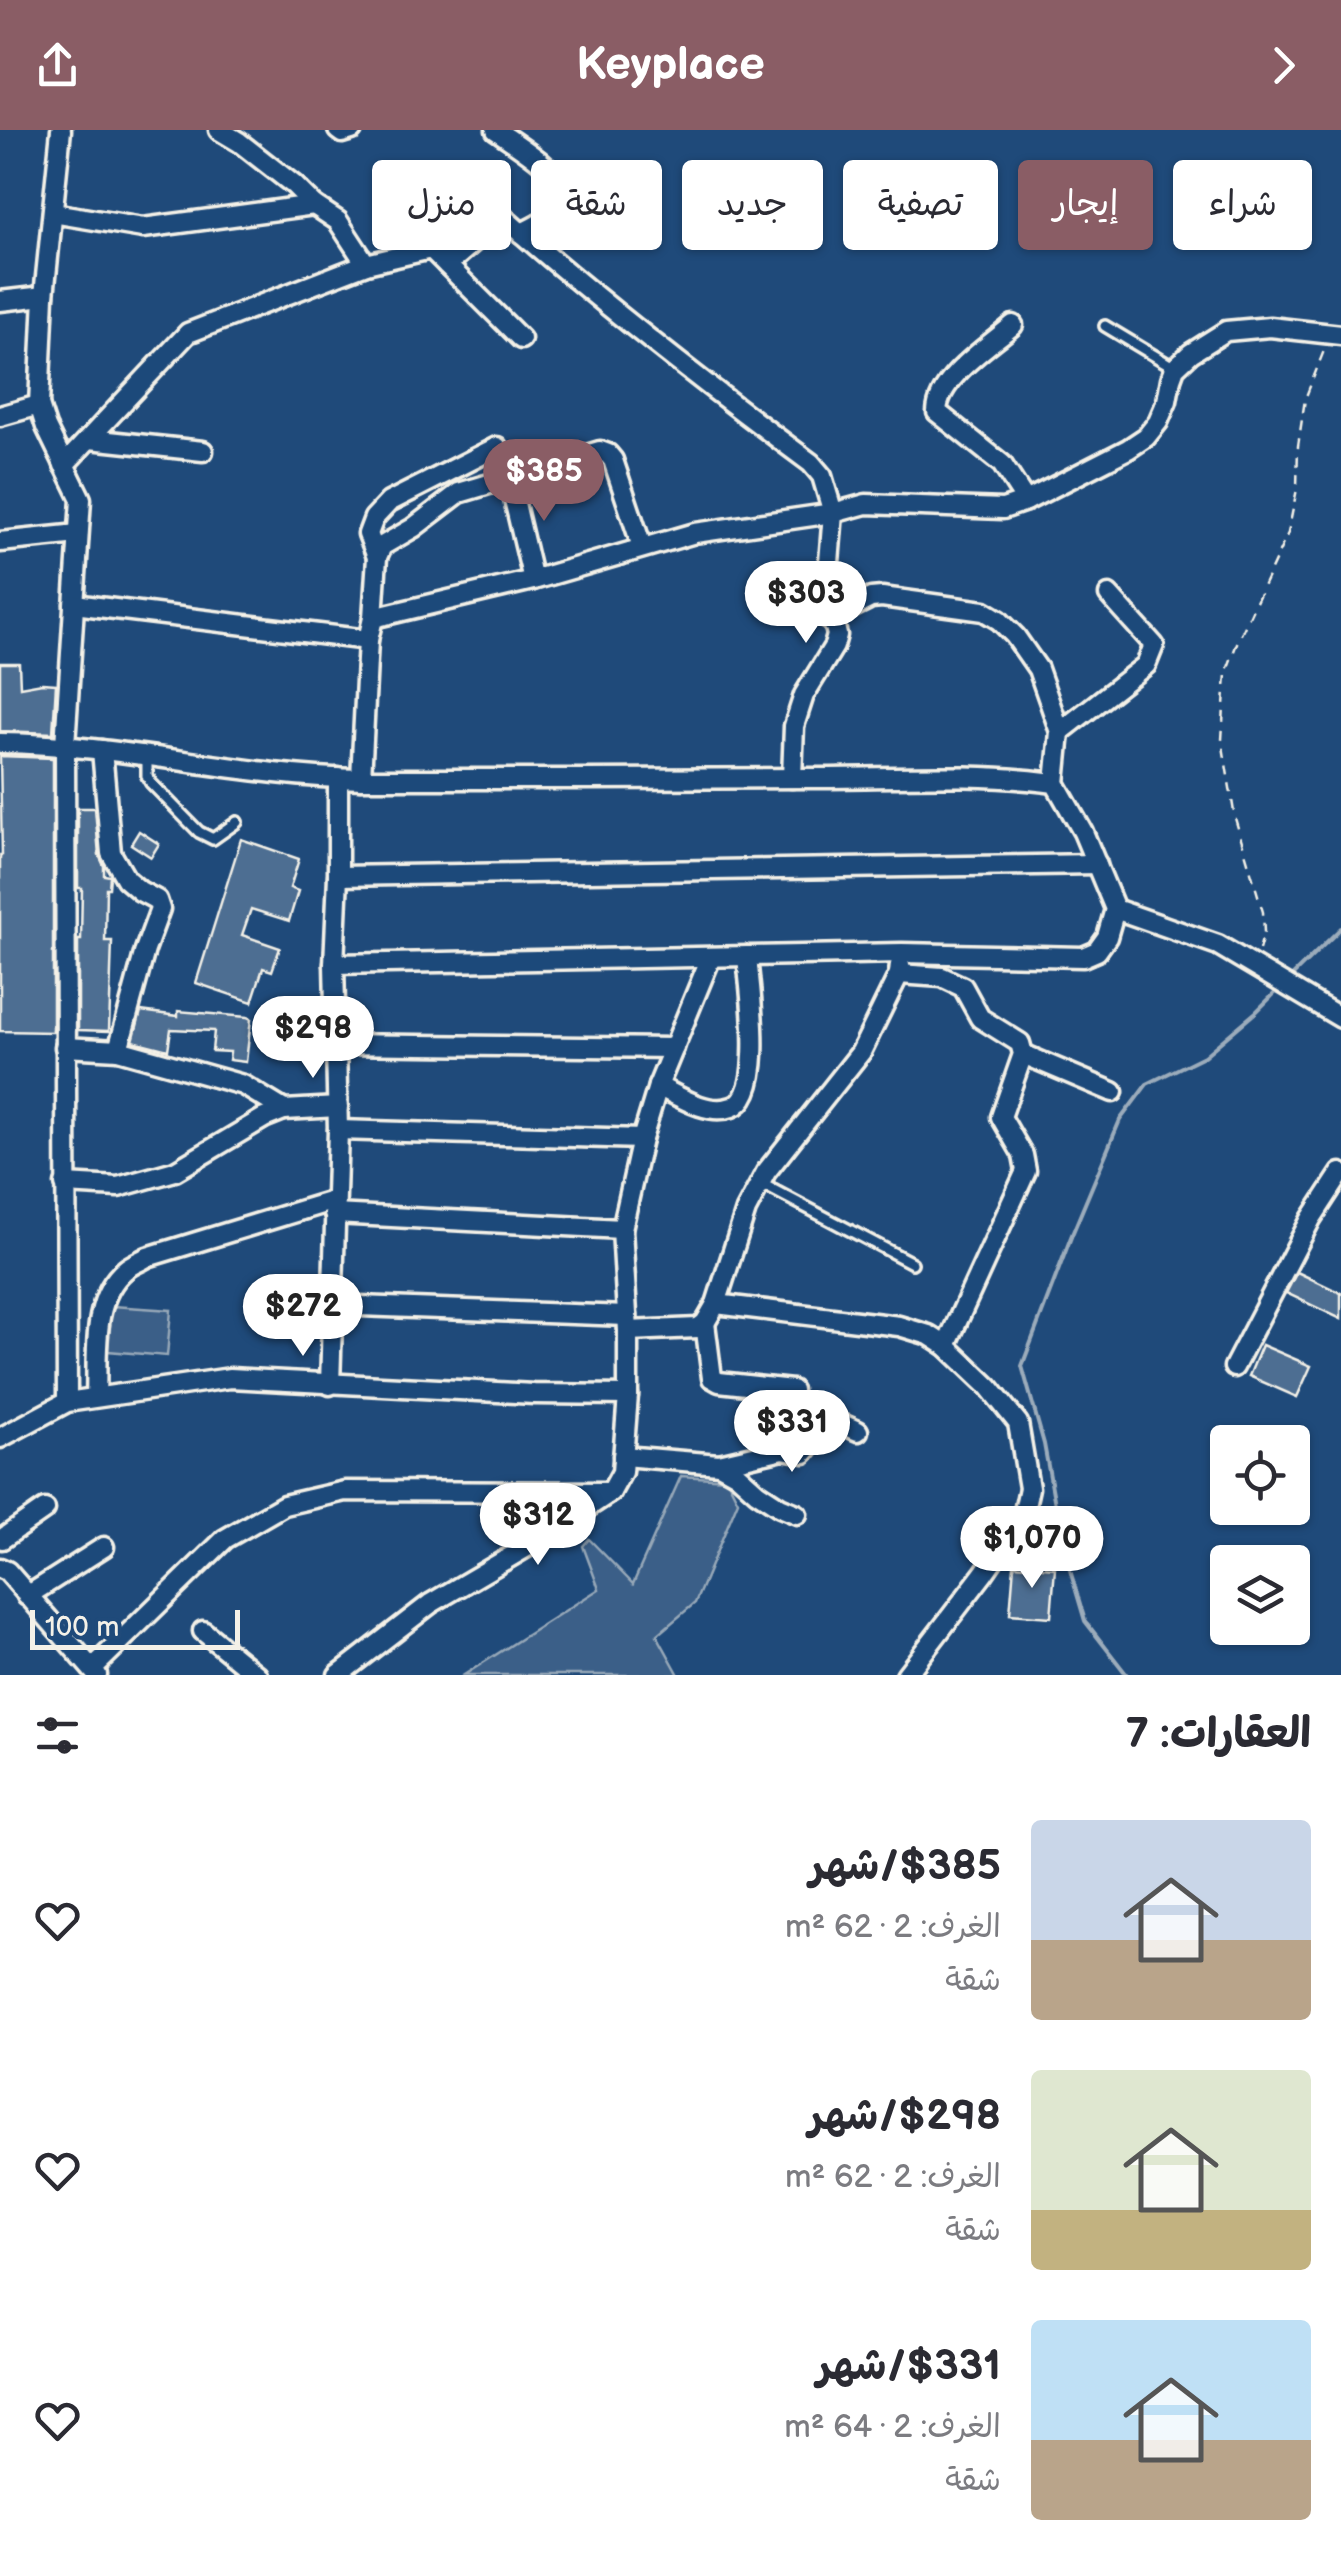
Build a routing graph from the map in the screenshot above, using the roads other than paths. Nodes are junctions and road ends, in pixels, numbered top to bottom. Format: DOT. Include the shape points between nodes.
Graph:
graph roads {
  1 [pos="61,130"];
  2 [pos="219,130"];
  3 [pos="338,130"];
  4 [pos="352,130"];
  5 [pos="503,132"];
  6 [pos="314,204"];
  7 [pos="53,213"];
  8 [pos="520,233"];
  9 [pos="366,264"];
  10 [pos="447,265"];
  11 [pos="44,296"];
  12 [pos="0,301"];
  13 [pos="1013,325"];
  14 [pos="1105,326"];
  15 [pos="1337,335"];
  16 [pos="522,338"];
  17 [pos="1175,368"];
  18 [pos="39,405"];
  19 [pos="0,416"];
  20 [pos="90,439"];
  21 [pos="497,447"];
  22 [pos="203,451"];
  23 [pos="64,465"];
  24 [pos="509,478"];
  25 [pos="1026,501"];
  26 [pos="833,514"];
  27 [pos="78,534"];
  28 [pos="0,542"];
  29 [pos="642,547"];
  30 [pos="377,557"];
  31 [pos="532,580"];
  32 [pos="1108,595"];
  33 [pos="74,604"];
  34 [pos="373,618"];
  35 [pos="830,619"];
  36 [pos="368,640"];
  37 [pos="1060,732"];
  38 [pos="0,743"];
  39 [pos="65,745"];
  40 [pos="102,750"];
  41 [pos="147,756"];
  42 [pos="338,778"];
  43 [pos="792,778"];
  44 [pos="362,779"];
  45 [pos="1055,783"];
  46 [pos="236,822"];
  47 [pos="1097,864"];
  48 [pos="338,876"];
  49 [pos="1114,909"];
  50 [pos="902,953"];
  51 [pos="747,956"];
  52 [pos="711,957"];
  53 [pos="334,964"];
  54 [pos="899,974"];
  55 [pos="1341,1018"];
  56 [pos="336,1044"];
  57 [pos="65,1047"];
  58 [pos="674,1048"];
  59 [pos="118,1050"];
  60 [pos="1022,1054"];
  61 [pos="658,1086"];
  62 [pos="1114,1092"];
  63 [pos="338,1107"];
  64 [pos="284,1110"];
  65 [pos="338,1130"];
  66 [pos="642,1138"];
  67 [pos="1341,1173"];
  68 [pos="760,1183"];
  69 [pos="65,1184"];
  70 [pos="335,1207"];
  71 [pos="622,1229"];
  72 [pos="912,1263"];
  73 [pos="716,1304"];
  74 [pos="332,1305"];
  75 [pos="705,1323"];
  76 [pos="627,1324"];
  77 [pos="946,1346"];
  78 [pos="1234,1367"];
  79 [pos="330,1385"];
  80 [pos="792,1390"];
  81 [pos="628,1395"];
  82 [pos="96,1397"];
  83 [pos="66,1402"];
  84 [pos="858,1431"];
  85 [pos="0,1438"];
  86 [pos="623,1456"];
  87 [pos="719,1464"];
  88 [pos="612,1492"];
  89 [pos="45,1509"];
  90 [pos="797,1514"];
  91 [pos="1,1537"];
  92 [pos="104,1548"];
  93 [pos="3,1570"];
  94 [pos="27,1596"];
  95 [pos="203,1631"];
  96 [pos="95,1672"];
  97 [pos="258,1675"];
  98 [pos="338,1675"];
  99 [pos="906,1675"];
  1 -- 7 [label="street"];
  2 -- 6 [label="street"];
  3 -- 4 [label="street"];
  5 -- 8 [label="street" via="545,165 562,189 552,216"];
  6 -- 7 [label="street" via="143,228"];
  6 -- 9 [label="street" via="338,221"];
  7 -- 11 [label="street"];
  8 -- 10 [label="street" via="500,219"];
  8 -- 26 [label="street" via="810,463 822,476"];
  9 -- 10 [label="street" via="432,250"];
  9 -- 20 [label="street" via="188,332"];
  10 -- 16 [label="street"];
  11 -- 12 [label="street"];
  11 -- 18 [label="street"];
  13 -- 25 [label="street" via="948,382 937,412 1002,464"];
  14 -- 17 [label="lane"];
  15 -- 17 [label="street" via="1270,328 1226,332"];
  17 -- 25 [label="street" via="1167,401 1146,437"];
  18 -- 19 [label="street"];
  18 -- 23 [label="street"];
  20 -- 22 [label="street"];
  20 -- 23 [label="street"];
  21 -- 30 [label="street" via="389,502 368,534"];
  23 -- 27 [label="street" via="81,499"];
  24 -- 29 [label="street" via="608,454"];
  24 -- 30 [label="street" via="459,493 382,546"];
  24 -- 31 [label="street"];
  25 -- 26 [label="street" via="1003,509 866,504"];
  26 -- 29 [label="street"];
  26 -- 35 [label="street" via="825,601"];
  27 -- 28 [label="street"];
  27 -- 33 [label="street"];
  29 -- 31 [label="street"];
  30 -- 34 [label="street"];
  31 -- 34 [label="street"];
  32 -- 37 [label="street" via="1154,645 1151,656"];
  33 -- 36 [label="street"];
  33 -- 39 [label="street"];
  34 -- 36 [label="street"];
  35 -- 37 [label="street" via="882,597 984,610 1016,636 1038,669"];
  35 -- 43 [label="street" via="837,635 794,726"];
  36 -- 44 [label="street"];
  37 -- 45 [label="street"];
  38 -- 39 [label="street"];
  39 -- 40 [label="street"];
  39 -- 57 [label="street"];
  40 -- 41 [label="street"];
  40 -- 59 [label="street" via="111,853 126,878 160,909"];
  41 -- 42 [label="street"];
  41 -- 46 [label="lane" via="150,783 200,832 212,839"];
  42 -- 44 [label="street"];
  42 -- 48 [label="street"];
  43 -- 44 [label="street"];
  43 -- 45 [label="street" via="944,775"];
  45 -- 47 [label="street"];
  47 -- 48 [label="street"];
  47 -- 49 [label="street"];
  48 -- 53 [label="street"];
  49 -- 50 [label="street" via="1107,937 1084,957"];
  49 -- 55 [label="street" via="1218,944"];
  50 -- 51 [label="street"];
  50 -- 54 [label="street"];
  51 -- 52 [label="street"];
  51 -- 61 [label="street" via="754,1057 742,1099 732,1108 704,1108"];
  52 -- 53 [label="street"];
  52 -- 58 [label="street"];
  53 -- 56 [label="street"];
  54 -- 60 [label="street" via="964,987 980,1018 1020,1043"];
  54 -- 68 [label="street" via="860,1052"];
  56 -- 58 [label="street"];
  56 -- 63 [label="street"];
  57 -- 59 [label="street"];
  57 -- 69 [label="street"];
  58 -- 61 [label="street"];
  59 -- 64 [label="street" via="243,1085"];
  60 -- 62 [label="street"];
  60 -- 77 [label="street" via="1001,1116 1026,1171"];
  61 -- 66 [label="street"];
  63 -- 64 [label="street"];
  63 -- 65 [label="street"];
  64 -- 69 [label="street" via="175,1170 118,1186"];
  65 -- 66 [label="street"];
  65 -- 70 [label="street"];
  66 -- 71 [label="street"];
  67 -- 78 [label="street"];
  68 -- 72 [label="lane"];
  68 -- 73 [label="street"];
  69 -- 83 [label="street"];
  70 -- 71 [label="street"];
  70 -- 74 [label="street"];
  70 -- 82 [label="street" via="125,1269 100,1310"];
  71 -- 76 [label="street"];
  73 -- 75 [label="street"];
  73 -- 77 [label="street" via="899,1326"];
  74 -- 76 [label="street"];
  74 -- 79 [label="street"];
  75 -- 76 [label="street"];
  75 -- 80 [label="street" via="712,1378"];
  76 -- 81 [label="street"];
  77 -- 99 [label="street" via="1018,1422 1029,1488 1023,1516"];
  79 -- 81 [label="street"];
  79 -- 82 [label="street" via="230,1378"];
  81 -- 86 [label="street"];
  82 -- 83 [label="street"];
  83 -- 85 [label="street"];
  84 -- 87 [label="street" via="835,1421 804,1454 783,1449"];
  86 -- 87 [label="street"];
  86 -- 88 [label="street"];
  87 -- 90 [label="street"];
  88 -- 96 [label="street" via="345,1490 284,1505 225,1539"];
  88 -- 98 [label="street" via="430,1604"];
  89 -- 91 [label="street"];
  91 -- 93 [label="street"];
  92 -- 94 [label="street"];
  93 -- 94 [label="street"];
  94 -- 96 [label="street"];
  95 -- 97 [label="street"];
}
